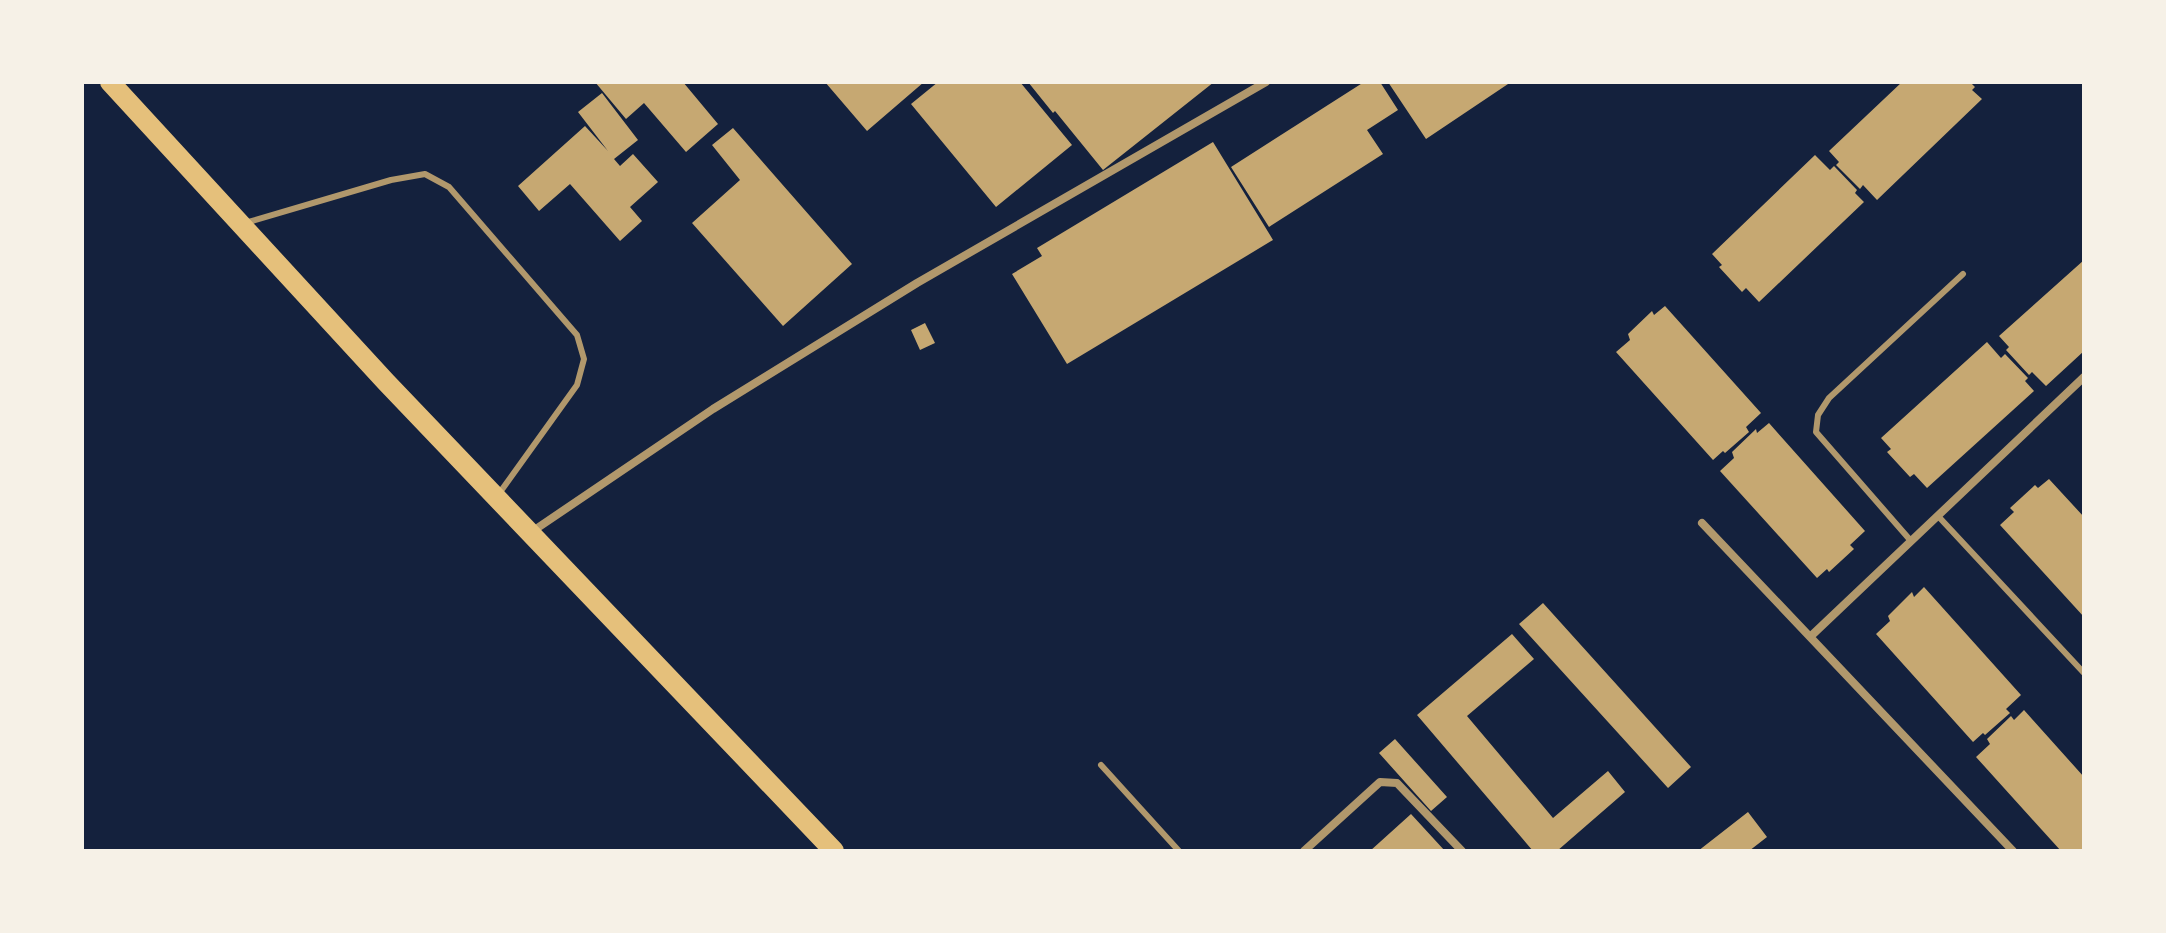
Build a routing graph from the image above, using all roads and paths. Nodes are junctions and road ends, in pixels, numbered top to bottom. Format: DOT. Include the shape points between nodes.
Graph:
graph roads {
  1 [pos="110,82"];
  2 [pos="1266,82"];
  3 [pos="241,224"];
  4 [pos="1963,274"];
  5 [pos="2084,377"];
  6 [pos="496,498"];
  7 [pos="1938,516"];
  8 [pos="1702,523"];
  9 [pos="530,533"];
  10 [pos="1911,541"];
  11 [pos="1810,637"];
  12 [pos="2084,673"];
  13 [pos="1101,765"];
  14 [pos="834,851"];
  15 [pos="1179,851"];
  16 [pos="1304,851"];
  17 [pos="1462,851"];
  18 [pos="2013,851"];
  1 -- 3 [label="main road"];
  2 -- 9 [label="street" via="917,283 713,409"];
  3 -- 6 [label="main road"];
  3 -- 6 [label="lane" via="413,176 425,174 449,187 577,335 584,359 577,385"];
  4 -- 10 [label="lane" via="1829,398 1818,415 1816,432"];
  5 -- 7 [label="street"];
  6 -- 9 [label="main road"];
  7 -- 10 [label="street"];
  7 -- 12 [label="lane"];
  8 -- 11 [label="street"];
  9 -- 14 [label="main road"];
  10 -- 11 [label="street"];
  11 -- 18 [label="street"];
  13 -- 15 [label="lane"];
  16 -- 17 [label="street" via="1380,782 1397,783"];
}
